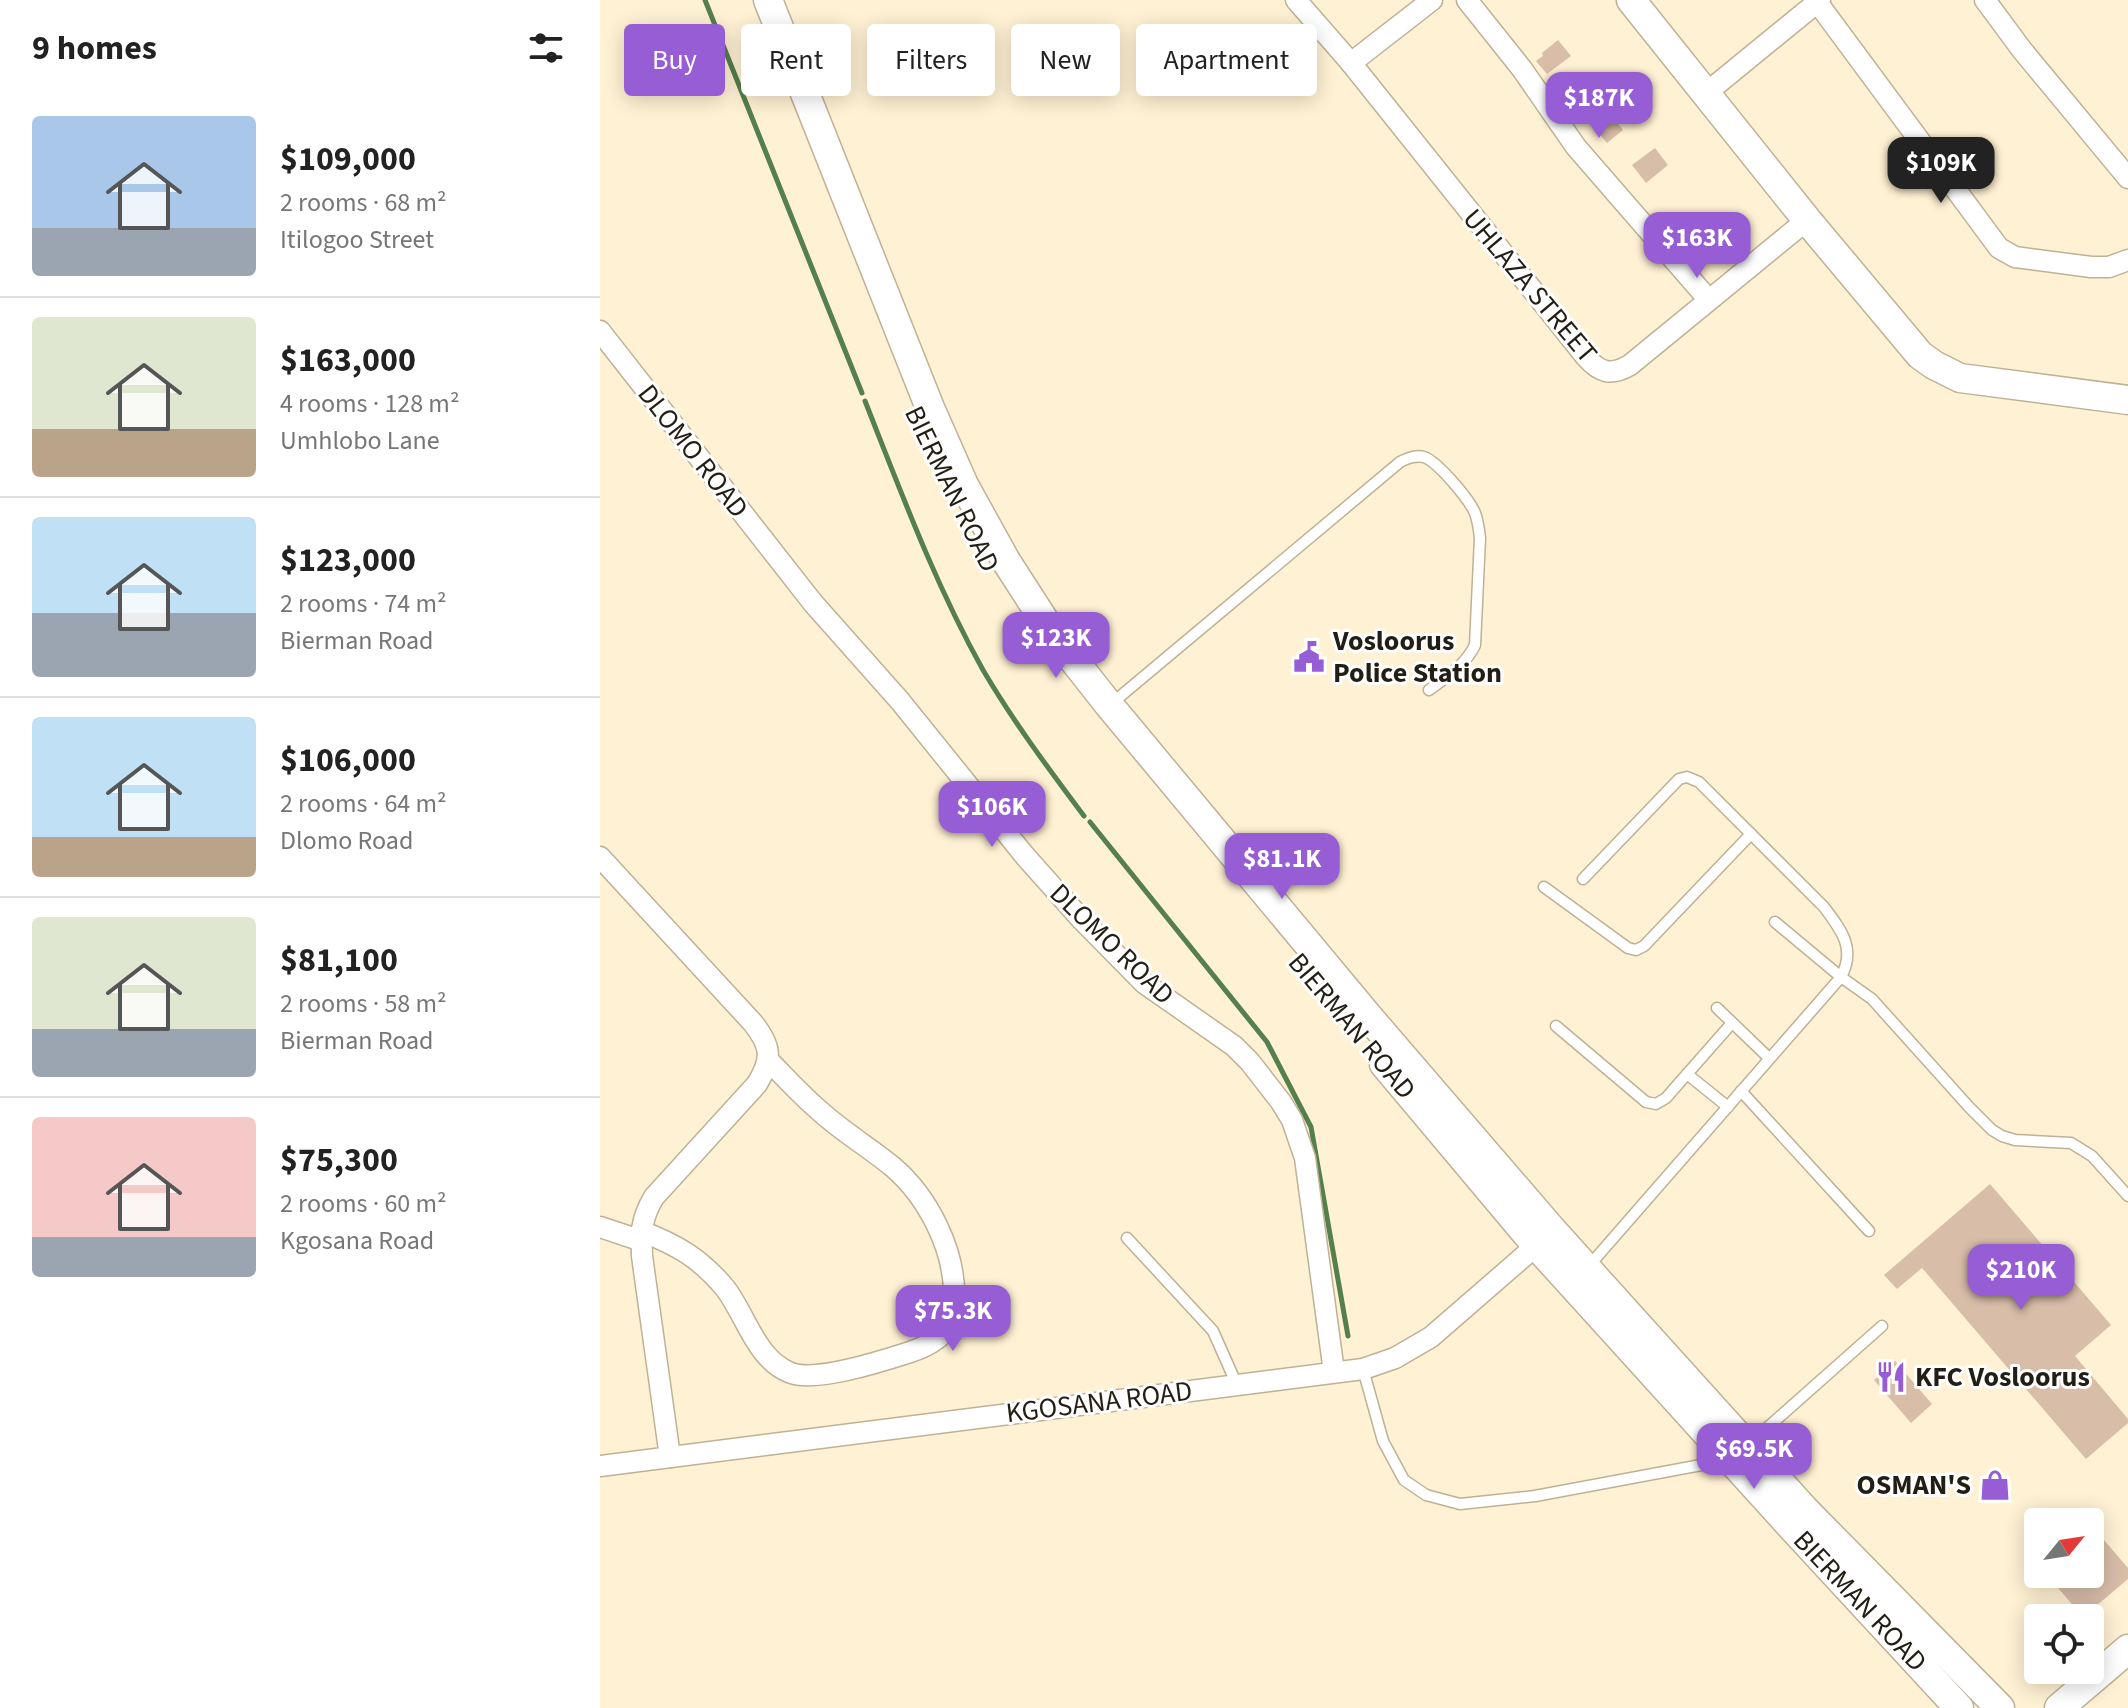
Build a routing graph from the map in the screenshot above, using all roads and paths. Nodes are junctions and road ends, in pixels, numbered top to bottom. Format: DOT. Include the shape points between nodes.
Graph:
graph roads {
  1 [pos="750,0"];
  2 [pos="768,0"];
  3 [pos="1296,0"];
  4 [pos="1432,0"];
  5 [pos="1467,0"];
  6 [pos="1631,0"];
  7 [pos="1985,0"];
  8 [pos="1819,1"];
  9 [pos="1351,63"];
  10 [pos="1705,94"];
  11 [pos="2128,178"];
  12 [pos="1807,220"];
  13 [pos="2128,260"];
  14 [pos="1708,299"];
  15 [pos="600,331"];
  16 [pos="2128,400"];
  17 [pos="1429,690"];
  18 [pos="1109,705"];
  19 [pos="1751,834"];
  20 [pos="600,857"];
  21 [pos="1583,879"];
  22 [pos="1544,887"];
  23 [pos="1775,922"];
  24 [pos="1841,977"];
  25 [pos="1717,1008"];
  26 [pos="1732,1023"];
  27 [pos="1556,1026"];
  28 [pos="1769,1058"];
  29 [pos="769,1061"];
  30 [pos="1687,1074"];
  31 [pos="1741,1091"];
  32 [pos="1728,1107"];
  33 [pos="2128,1196"];
  34 [pos="600,1227"];
  35 [pos="1869,1231"];
  36 [pos="641,1236"];
  37 [pos="1127,1238"];
  38 [pos="1544,1238"];
  39 [pos="1587,1268"];
  40 [pos="1882,1326"];
  41 [pos="1363,1369"];
  42 [pos="1334,1372"];
  43 [pos="1237,1385"];
  44 [pos="1739,1453"];
  45 [pos="670,1457"];
  46 [pos="600,1466"];
  47 [pos="2127,1652"];
  48 [pos="2058,1707"];
  49 [pos="1959,1708"];
  50 [pos="2000,1708"];
  1 -- 38 [label="main road, BIERMAN ROAD" via="940,474 1015,610 1106,731"];
  2 -- 18 [label="main road, BIERMAN ROAD" via="964,485 1053,634"];
  3 -- 9 [label="street, UHLAZA STREET"];
  4 -- 9 [label="street"];
  5 -- 14 [label="street" via="1576,147"];
  6 -- 10 [label="main road"];
  7 -- 11 [label="street"];
  8 -- 10 [label="street"];
  8 -- 13 [label="street" via="1999,248 2015,257 2091,267"];
  9 -- 14 [label="street, UHLAZA STREET" via="1594,367 1611,372 1630,365"];
  10 -- 12 [label="main road"];
  12 -- 14 [label="street, UHLAZA STREET"];
  12 -- 16 [label="main road" via="1909,344 1934,365 1960,378"];
  15 -- 42 [label="street, DLOMO ROAD" via="813,603 1025,856 1144,983 1234,1046 1275,1094 1292,1120 1305,1158"];
  17 -- 18 [label="lane" via="1462,665 1475,645 1479,524 1467,500 1437,466 1412,456"];
  18 -- 38 [label="main road, BIERMAN ROAD"];
  19 -- 21 [label="lane" via="1699,782 1679,779"];
  19 -- 22 [label="lane" via="1636,950"];
  19 -- 24 [label="lane" via="1840,927 1849,963"];
  20 -- 29 [label="street" via="753,1023"];
  23 -- 24 [label="lane"];
  24 -- 28 [label="lane"];
  24 -- 33 [label="lane" via="1872,999 1992,1130 2015,1140 2071,1143 2092,1156"];
  25 -- 26 [label="lane"];
  26 -- 28 [label="lane"];
  26 -- 30 [label="lane"];
  27 -- 30 [label="lane" via="1646,1102 1666,1098"];
  28 -- 31 [label="lane"];
  29 -- 36 [label="street" via="757,1084 654,1197 644,1213"];
  29 -- 36 [label="street" via="821,1113 894,1168 915,1191 946,1247 953,1272 952,1320 921,1349 824,1374 792,1373 769,1357 727,1291 692,1255 672,1243"];
  30 -- 32 [label="lane"];
  31 -- 32 [label="lane"];
  31 -- 35 [label="lane"];
  32 -- 39 [label="lane"];
  34 -- 36 [label="street"];
  36 -- 45 [label="street"];
  37 -- 43 [label="lane" via="1213,1331"];
  38 -- 39 [label="main road"];
  38 -- 41 [label="street, KGOSANA ROAD" via="1431,1337"];
  38 -- 44 [label="main road, BIERMAN ROAD"];
  39 -- 44 [label="main road"];
  40 -- 44 [label="lane"];
  41 -- 42 [label="street, KGOSANA ROAD"];
  41 -- 44 [label="lane" via="1383,1441 1404,1480 1426,1495 1460,1504 1535,1496"];
  42 -- 43 [label="street, KGOSANA ROAD"];
  43 -- 45 [label="street, KGOSANA ROAD"];
  44 -- 49 [label="main road, BIERMAN ROAD"];
  44 -- 50 [label="main road" via="1804,1509"];
  45 -- 46 [label="street, KGOSANA ROAD"];
  47 -- 48 [label="main road"];
}
